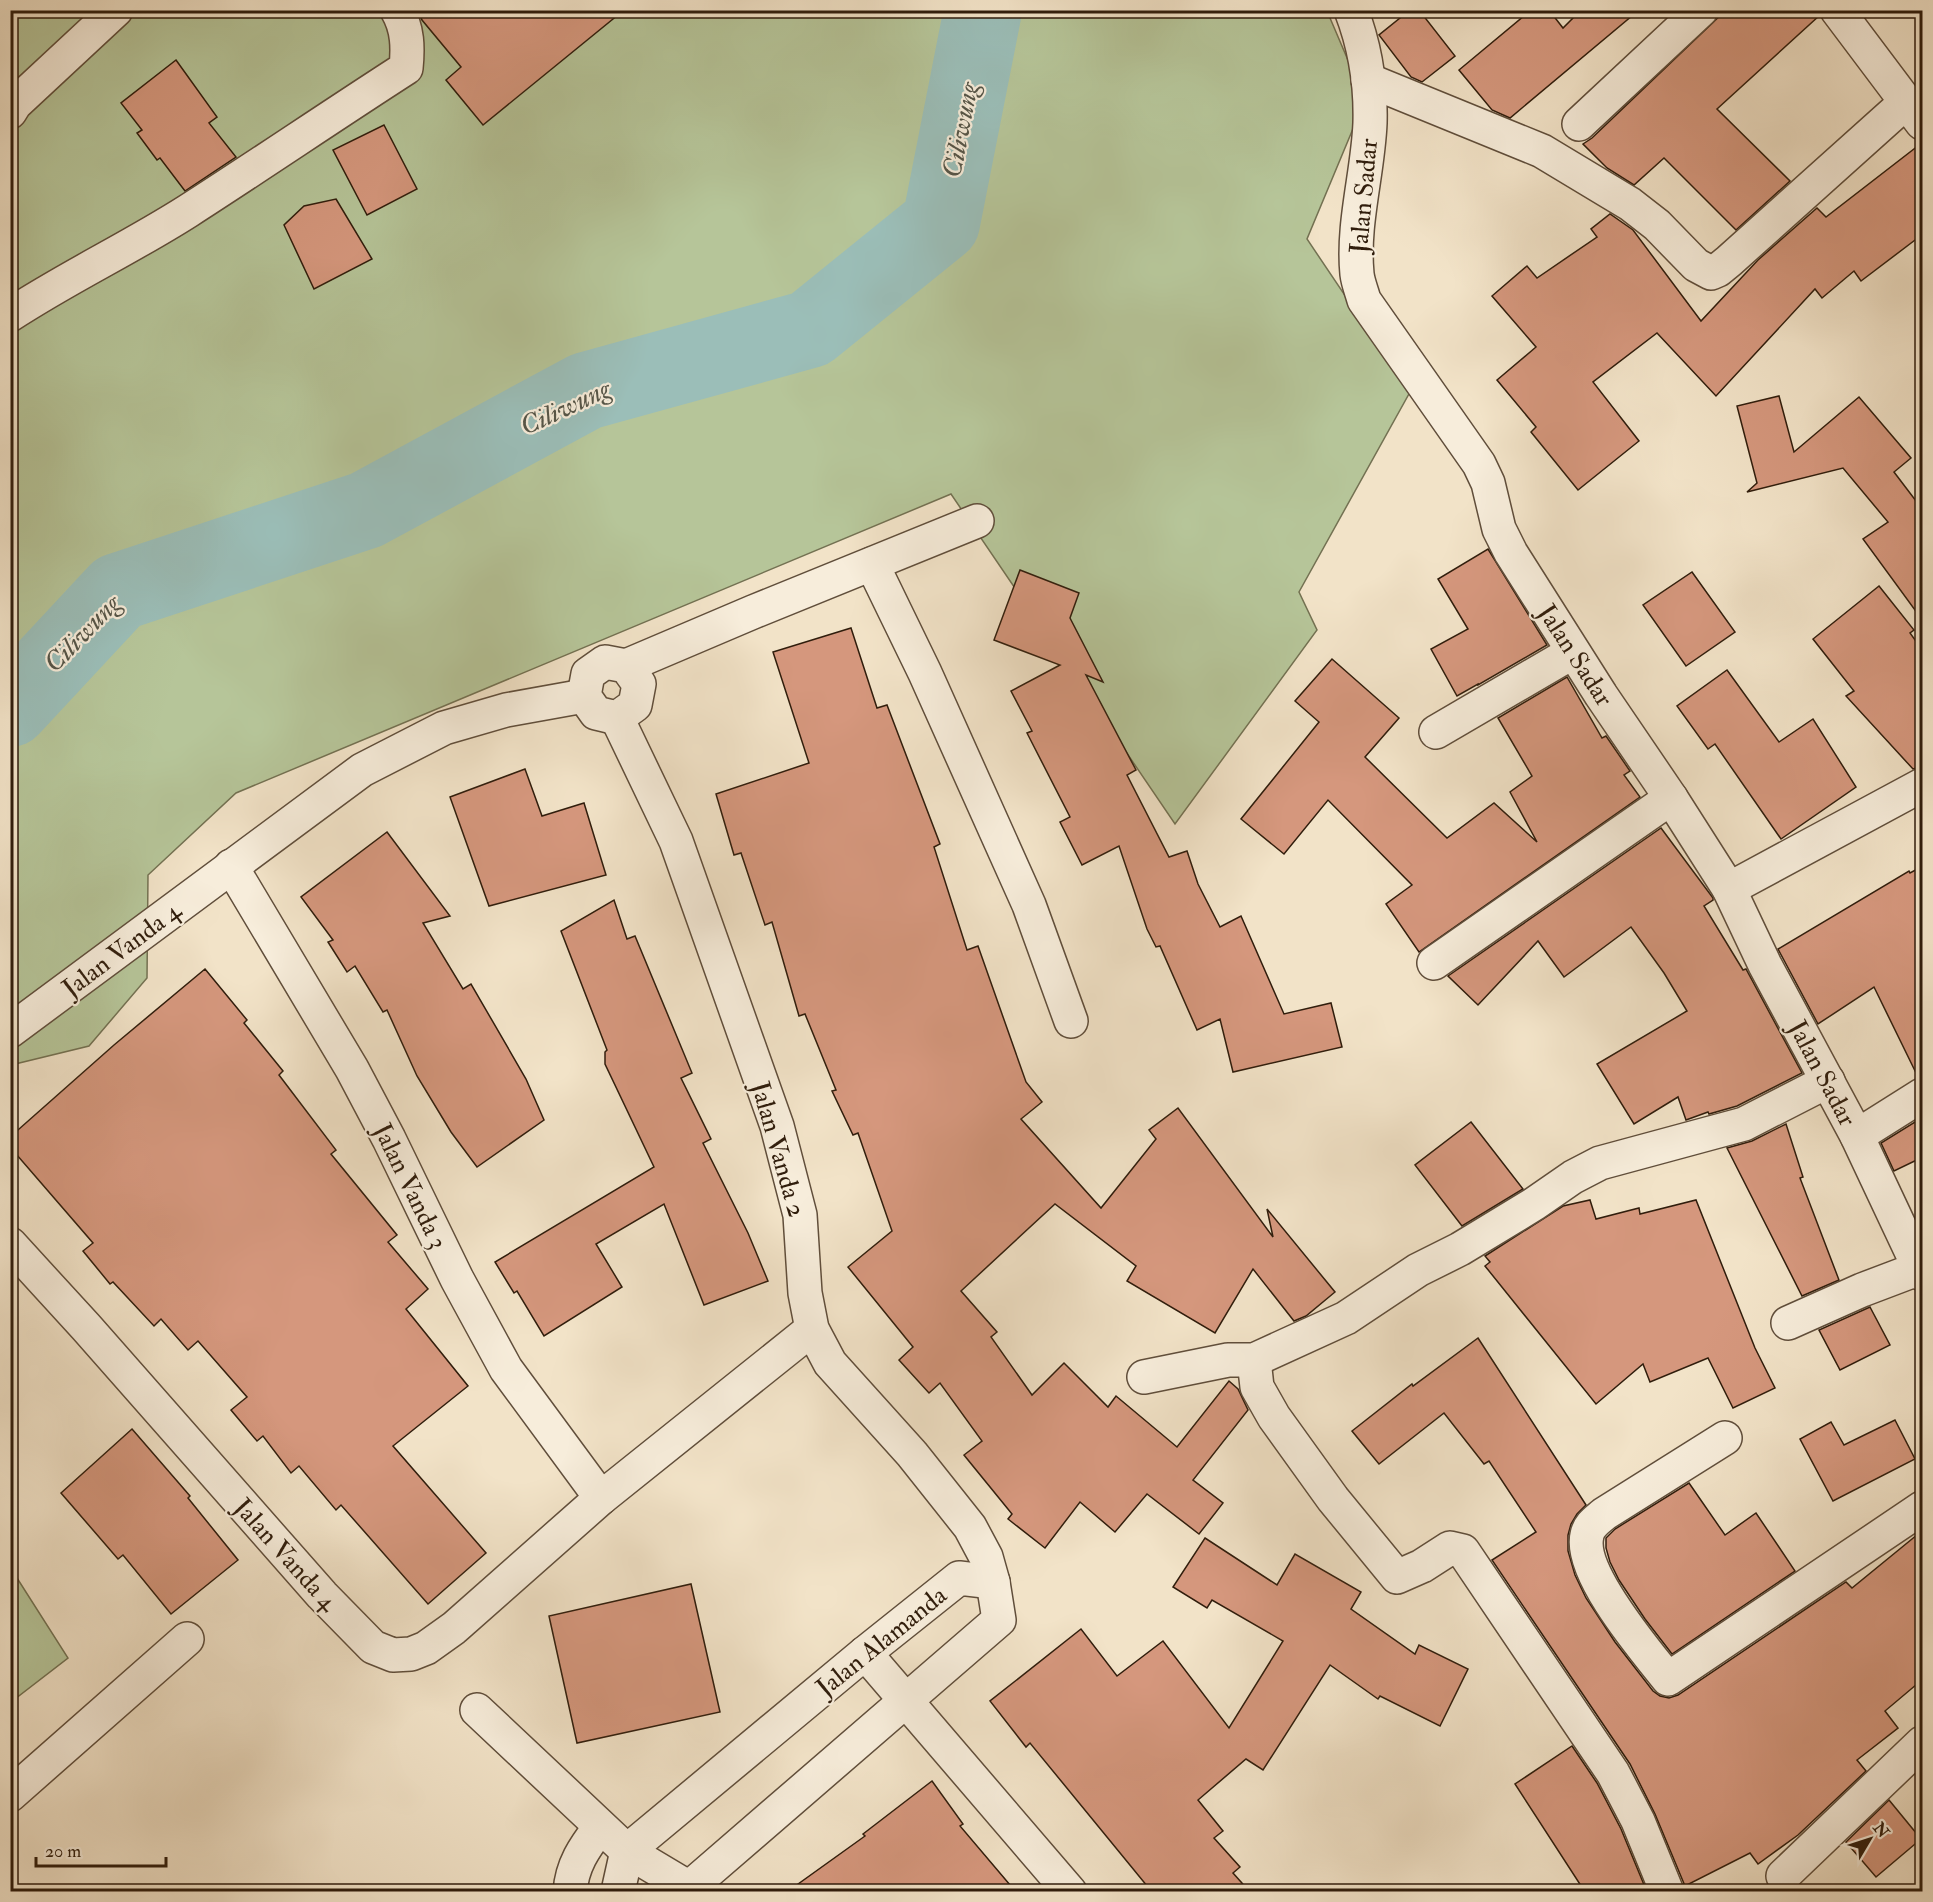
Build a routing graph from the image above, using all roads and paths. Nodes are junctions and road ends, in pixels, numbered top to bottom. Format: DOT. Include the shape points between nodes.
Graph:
graph roads {
  1 [pos="116,10"];
  2 [pos="397,10"];
  3 [pos="1351,10"];
  4 [pos="1701,10"];
  5 [pos="1837,10"];
  6 [pos="1368,80"];
  7 [pos="10,112"];
  8 [pos="1914,113"];
  9 [pos="1579,124"];
  10 [pos="10,315"];
  11 [pos="977,521"];
  12 [pos="872,564"];
  13 [pos="1573,652"];
  14 [pos="626,666"];
  15 [pos="584,696"];
  16 [pos="617,718"];
  17 [pos="1436,732"];
  18 [pos="1923,785"];
  19 [pos="1671,798"];
  20 [pos="231,866"];
  21 [pos="1729,889"];
  22 [pos="1434,963"];
  23 [pos="1071,1021"];
  24 [pos="10,1031"];
  25 [pos="1828,1081"];
  26 [pos="1923,1095"];
  27 [pos="1857,1136"];
  28 [pos="10,1244"];
  29 [pos="1921,1271"];
  30 [pos="1788,1323"];
  31 [pos="813,1329"];
  32 [pos="1254,1360"];
  33 [pos="1144,1377"];
  34 [pos="1725,1438"];
  35 [pos="601,1498"];
  36 [pos="1923,1508"];
  37 [pos="993,1582"];
  38 [pos="187,1639"];
  39 [pos="865,1653"];
  40 [pos="905,1701"];
  41 [pos="477,1710"];
  42 [pos="1923,1743"];
  43 [pos="10,1795"];
  44 [pos="600,1827"];
  45 [pos="627,1851"];
  46 [pos="1783,1876"];
  47 [pos="688,1890"];
  48 [pos="570,1892"];
  49 [pos="620,1892"];
  50 [pos="1070,1892"];
  51 [pos="1667,1892"];
  1 -- 7 [label="street"];
  2 -- 10 [label="street" via="408,45 406,68 188,211"];
  3 -- 6 [label="street, Jalan Sadar" via="1365,54"];
  4 -- 9 [label="street"];
  5 -- 8 [label="street"];
  6 -- 8 [label="street" via="1542,151 1630,204 1696,265 1711,273"];
  6 -- 13 [label="street, Jalan Sadar" via="1370,122 1356,248 1357,277 1364,300 1479,464 1488,483 1498,529"];
  11 -- 12 [label="street"];
  12 -- 14 [label="street"];
  12 -- 23 [label="street" via="1020,884"];
  13 -- 17 [label="street"];
  13 -- 19 [label="street, Jalan Sadar"];
  14 -- 15 [label="street" via="605,662 588,674"];
  14 -- 16 [label="street" via="639,684 635,705"];
  15 -- 16 [label="street" via="596,713"];
  15 -- 20 [label="street, Jalan Vanda 4" via="506,710 444,728 417,741 362,770"];
  16 -- 31 [label="street, Jalan Vanda 2" via="676,841 777,1126 800,1215 805,1293"];
  18 -- 21 [label="street"];
  19 -- 21 [label="street, Jalan Sadar"];
  19 -- 22 [label="street"];
  20 -- 24 [label="street, Jalan Vanda 4"];
  20 -- 35 [label="street, Jalan Vanda 3" via="352,1069 506,1369"];
  21 -- 25 [label="street, Jalan Sadar"];
  25 -- 27 [label="street, Jalan Sadar"];
  25 -- 32 [label="street" via="1744,1124 1600,1163 1460,1249 1418,1270 1346,1318"];
  26 -- 27 [label="street"];
  27 -- 29 [label="street, Jalan Sadar"];
  28 -- 35 [label="street, Jalan Vanda 4" via="290,1560 373,1647 393,1655 411,1654 431,1646"];
  29 -- 30 [label="street" via="1862,1290"];
  31 -- 35 [label="street, Jalan Vanda 4"];
  31 -- 37 [label="street, Jalan Vanda 2" via="830,1363 912,1454 970,1527 986,1557"];
  32 -- 33 [label="street" via="1228,1360"];
  32 -- 51 [label="street" via="1257,1387 1274,1417 1333,1499 1397,1577 1450,1548 1463,1551 1613,1773"];
  34 -- 36 [label="street" via="1604,1514 1591,1525 1586,1538 1589,1561 1613,1607 1668,1680"];
  37 -- 39 [label="street, Jalan Alamanda" via="959,1578"];
  37 -- 40 [label="street" via="999,1620"];
  38 -- 43 [label="street"];
  39 -- 40 [label="street"];
  39 -- 45 [label="street, Jalan Alamanda"];
  40 -- 47 [label="street"];
  40 -- 50 [label="street"];
  41 -- 44 [label="street"];
  42 -- 46 [label="street"];
  44 -- 45 [label="street"];
  44 -- 48 [label="street" via="579,1856"];
  45 -- 47 [label="street"];
  45 -- 49 [label="street"];
}
